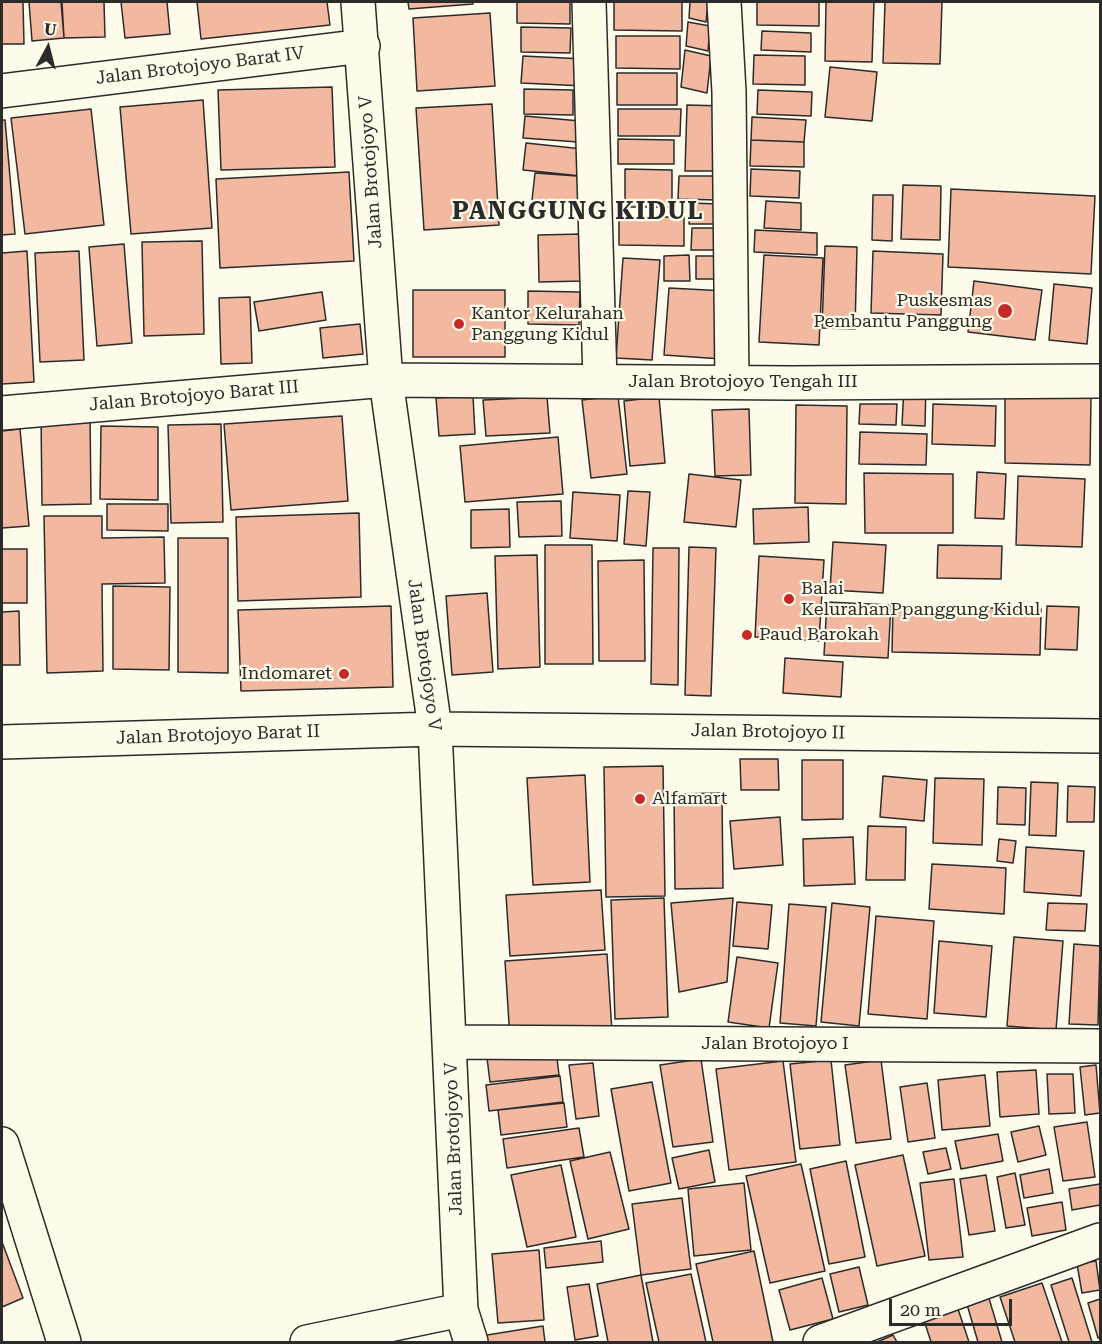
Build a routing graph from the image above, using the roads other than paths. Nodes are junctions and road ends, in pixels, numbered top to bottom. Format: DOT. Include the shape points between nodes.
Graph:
graph roads {
  1 [pos="358,2"];
  2 [pos="589,2"];
  3 [pos="724,2"];
  4 [pos="363,46"];
  5 [pos="2,91"];
  6 [pos="386,380"];
  7 [pos="600,381"];
  8 [pos="1101,381"];
  9 [pos="732,382"];
  10 [pos="2,413"];
  11 [pos="435,729"];
  12 [pos="1101,735"];
  13 [pos="2,742"];
  14 [pos="450,1042"];
  15 [pos="1101,1046"];
  16 [pos="2,1144"];
  17 [pos="1101,1240"];
  18 [pos="461,1310"];
  19 [pos="64,1342"];
  20 [pos="307,1342"];
  21 [pos="471,1342"];
  22 [pos="820,1342"];
  1 -- 4 [label="street, Jalan Brotojoyo V"];
  2 -- 7 [label="street"];
  3 -- 9 [label="street" via="729,92"];
  4 -- 5 [label="street, Jalan Brotojoyo Barat IV"];
  4 -- 6 [label="street, Jalan Brotojoyo V"];
  6 -- 7 [label="street, Jalan Brotojoyo Tengah III"];
  6 -- 10 [label="street, Jalan Brotojoyo Barat III"];
  6 -- 11 [label="street, Jalan Brotojoyo V"];
  7 -- 9 [label="street, Jalan Brotojoyo Tengah III"];
  8 -- 9 [label="street, Jalan Brotojoyo Tengah III"];
  11 -- 12 [label="street, Jalan Brotojoyo II"];
  11 -- 13 [label="street, Jalan Brotojoyo Barat II"];
  11 -- 14 [label="street, Jalan Brotojoyo V"];
  14 -- 15 [label="street, Jalan Brotojoyo I"];
  14 -- 18 [label="street, Jalan Brotojoyo V"];
  16 -- 19 [label="street"];
  17 -- 22 [label="street"];
  18 -- 20 [label="street"];
  18 -- 21 [label="street, Jalan Brotojoyo V"];
}
